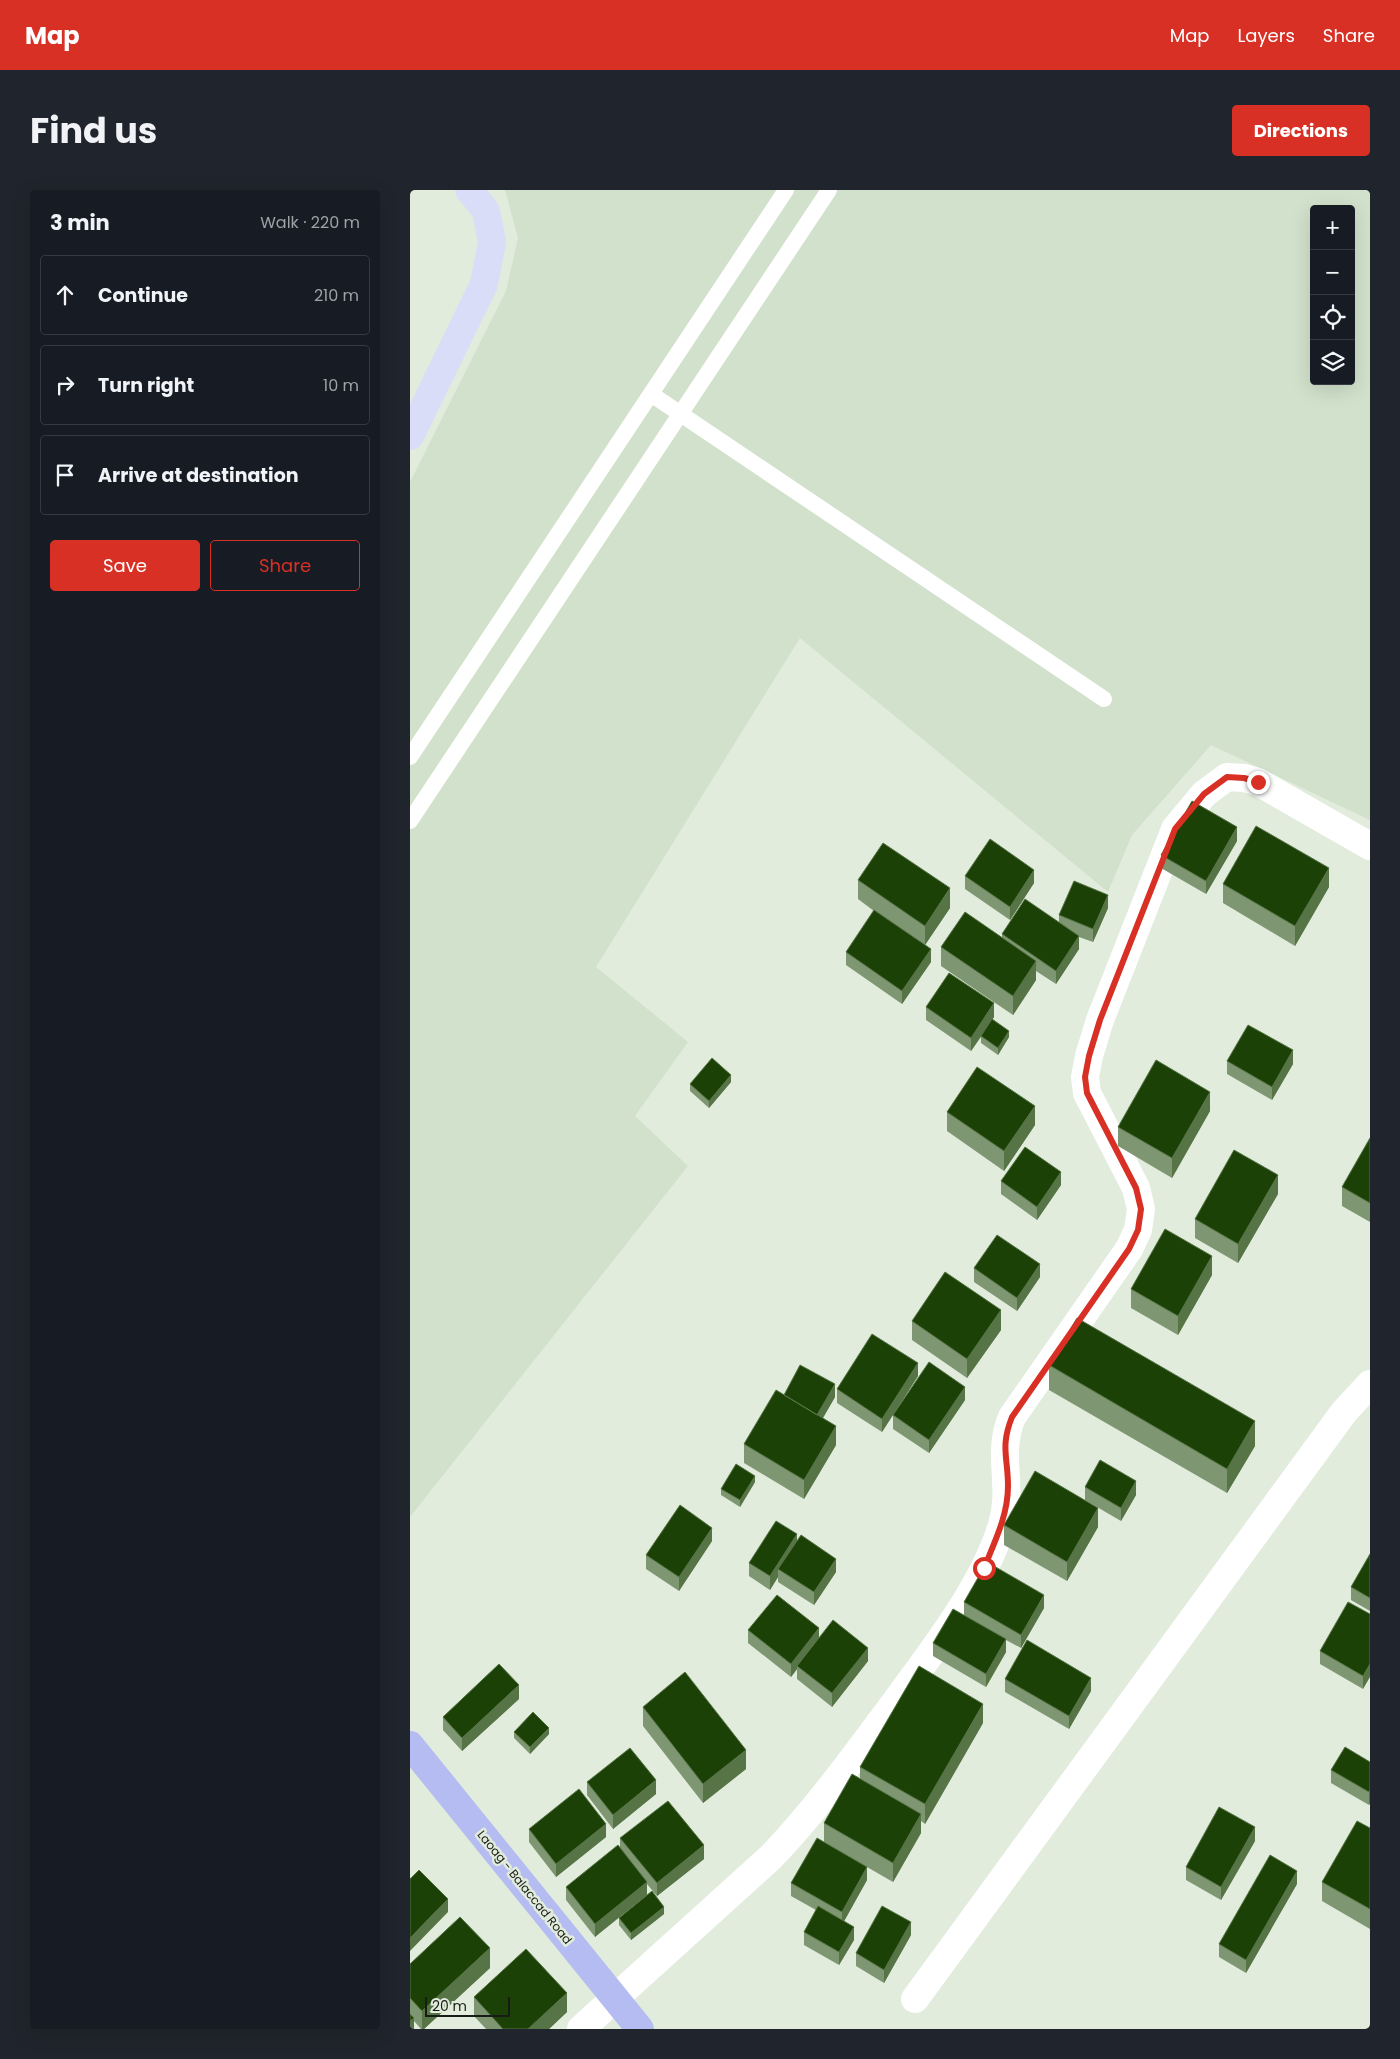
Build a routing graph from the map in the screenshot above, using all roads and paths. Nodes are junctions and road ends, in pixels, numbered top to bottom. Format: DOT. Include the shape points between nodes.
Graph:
graph roads {
  1 [pos="469,190"];
  2 [pos="786,190"];
  3 [pos="829,190"];
  4 [pos="651,394"];
  5 [pos="680,414"];
  6 [pos="410,436"];
  7 [pos="1104,699"];
  8 [pos="410,757"];
  9 [pos="410,821"];
  10 [pos="1370,846"];
  11 [pos="1370,1384"];
  12 [pos="410,1745"];
  13 [pos="615,1997"];
  14 [pos="915,1999"];
  15 [pos="581,2029"];
  16 [pos="640,2029"];
  1 -- 6 [label="street" via="486,211 492,242 484,284"];
  2 -- 4 [label="lane"];
  3 -- 5 [label="lane"];
  4 -- 5 [label="lane"];
  4 -- 8 [label="lane"];
  5 -- 7 [label="lane"];
  5 -- 9 [label="lane"];
  10 -- 13 [label="street" via="1258,782 1244,778 1227,777 1216,784 1175,829 1100,1020 1085,1077 1087,1093 1136,1188 1141,1209 1138,1230 1129,1249 1012,1417 1004,1445 1007,1504 1002,1526 984,1568 919,1670 797,1830"];
  11 -- 14 [label="street" via="1344,1412"];
  12 -- 13 [label="main road, Laoag - Balaccad Road"];
  13 -- 15 [label="street"];
  13 -- 16 [label="main road, Laoag - Balaccad Road"];
}
